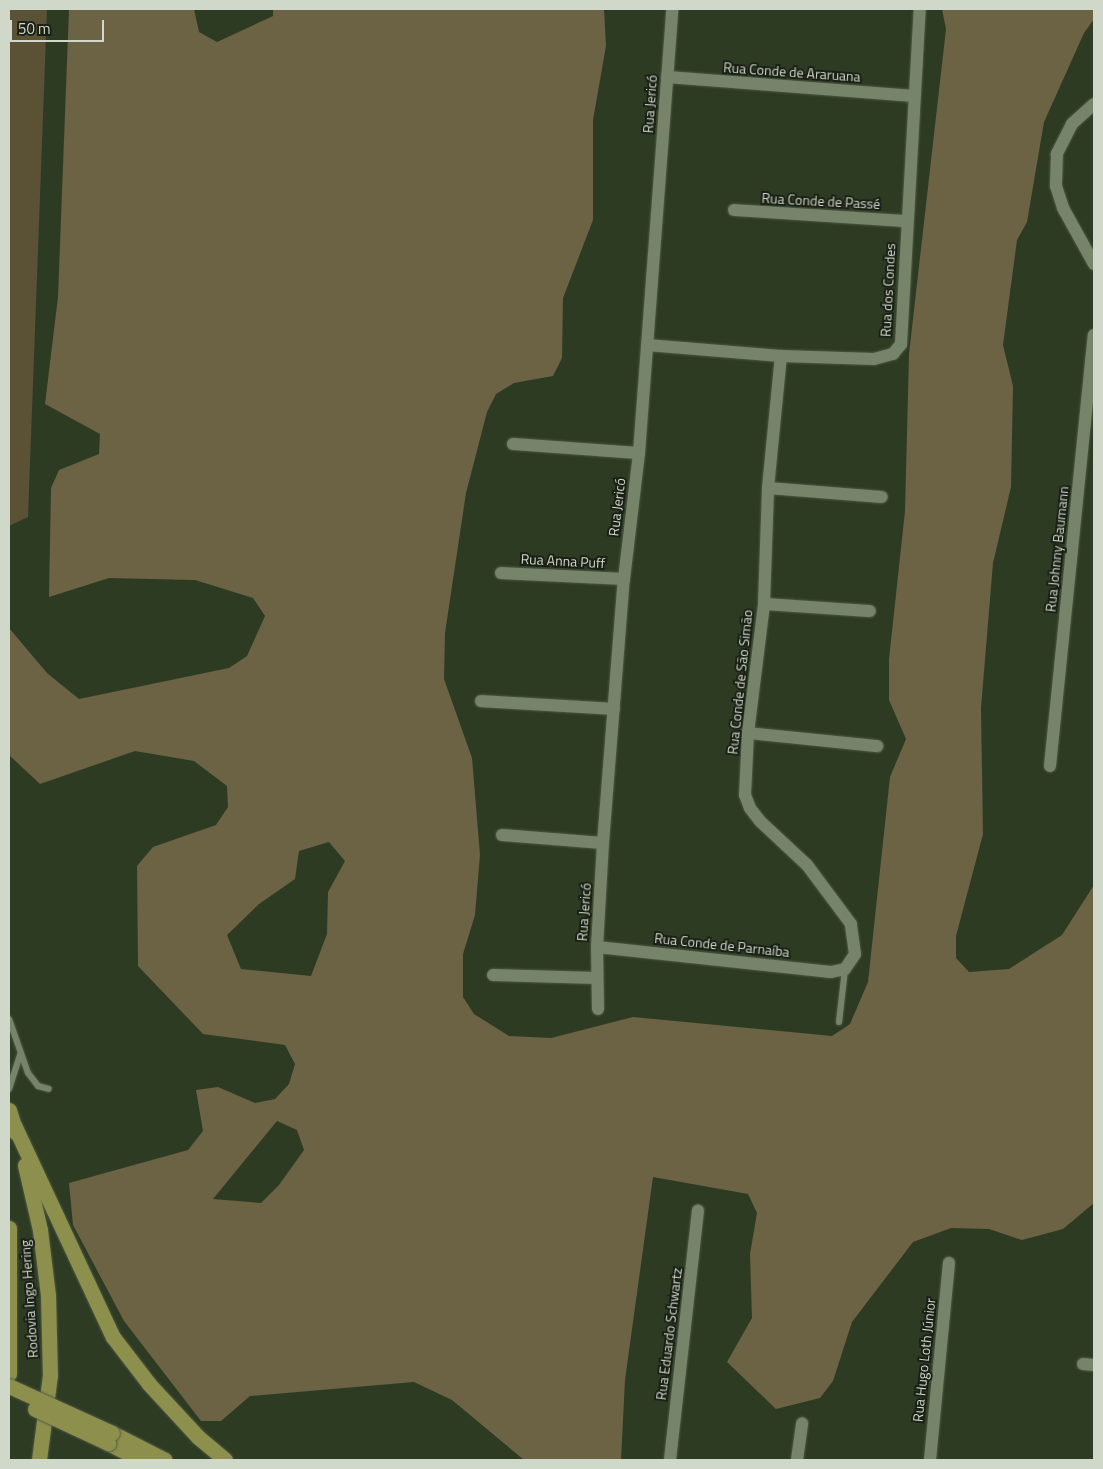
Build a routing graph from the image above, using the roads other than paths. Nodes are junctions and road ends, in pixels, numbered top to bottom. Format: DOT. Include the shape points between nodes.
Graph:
graph roads {
  1 [pos="672,9"];
  2 [pos="920,9"];
  3 [pos="667,77"];
  4 [pos="914,96"];
  5 [pos="1094,104"];
  6 [pos="734,210"];
  7 [pos="906,221"];
  8 [pos="1094,264"];
  9 [pos="1094,335"];
  10 [pos="647,345"];
  11 [pos="781,356"];
  12 [pos="513,444"];
  13 [pos="639,453"];
  14 [pos="768,488"];
  15 [pos="882,497"];
  16 [pos="501,573"];
  17 [pos="624,579"];
  18 [pos="764,604"];
  19 [pos="870,611"];
  20 [pos="481,701"];
  21 [pos="614,709"];
  22 [pos="748,733"];
  23 [pos="878,746"];
  24 [pos="1050,766"];
  25 [pos="502,835"];
  26 [pos="604,843"];
  27 [pos="597,947"];
  28 [pos="845,969"];
  29 [pos="493,975"];
  30 [pos="596,978"];
  31 [pos="598,1010"];
  32 [pos="9,1020"];
  33 [pos="839,1022"];
  34 [pos="20,1056"];
  35 [pos="49,1088"];
  36 [pos="9,1089"];
  37 [pos="9,1110"];
  38 [pos="14,1125"];
  39 [pos="698,1211"];
  40 [pos="9,1228"];
  41 [pos="948,1264"];
  42 [pos="9,1368"];
  43 [pos="9,1386"];
  44 [pos="9,1397"];
  45 [pos="802,1423"];
  46 [pos="110,1438"];
  47 [pos="39,1460"];
  48 [pos="141,1460"];
  49 [pos="165,1460"];
  50 [pos="225,1460"];
  51 [pos="670,1460"];
  52 [pos="797,1460"];
  53 [pos="930,1460"];
  1 -- 3 [label="street, Rua Jericó"];
  2 -- 4 [label="street, Rua dos Condes"];
  3 -- 4 [label="street, Rua Conde de Araruana"];
  3 -- 10 [label="street, Rua Jericó"];
  4 -- 7 [label="street, Rua dos Condes"];
  5 -- 8 [label="street" via="1072,124 1057,154 1056,186 1063,208"];
  6 -- 7 [label="street, Rua Conde de Passé"];
  7 -- 11 [label="street, Rua dos Condes" via="901,344 893,354 874,359"];
  9 -- 24 [label="street, Rua Johnny Baumann"];
  10 -- 11 [label="street, Rua dos Condes"];
  10 -- 13 [label="street, Rua Jericó"];
  11 -- 14 [label="street, Rua Conde de São Simão"];
  12 -- 13 [label="street"];
  13 -- 17 [label="street, Rua Jericó"];
  14 -- 15 [label="street"];
  14 -- 18 [label="street, Rua Conde de São Simão"];
  16 -- 17 [label="street, Rua Anna Puff"];
  17 -- 21 [label="street, Rua Jericó"];
  18 -- 19 [label="street"];
  18 -- 22 [label="street, Rua Conde de São Simão"];
  20 -- 21 [label="street"];
  21 -- 26 [label="street, Rua Jericó"];
  22 -- 23 [label="street"];
  22 -- 28 [label="street, Rua Conde de São Simão" via="745,795 750,808 807,865 851,924 855,954"];
  25 -- 26 [label="street"];
  26 -- 27 [label="street, Rua Jericó"];
  27 -- 28 [label="street, Rua Conde de Parnaíba" via="831,972"];
  27 -- 30 [label="street, Rua Jericó"];
  28 -- 33 [label="lane"];
  29 -- 30 [label="street"];
  30 -- 31 [label="street, Rua Jericó"];
  32 -- 34 [label="lane"];
  34 -- 35 [label="lane" via="38,1086"];
  34 -- 36 [label="lane"];
  37 -- 38 [label="highway, Rodovia Ingo Hering"];
  38 -- 47 [label="highway, Rodovia Ingo Hering" via="33,1193 48,1295 50,1375"];
  38 -- 50 [label="highway" via="113,1337 149,1384 198,1437"];
  39 -- 51 [label="street, Rua Eduardo Schwartz"];
  40 -- 42 [label="highway, Rodovia Ingo Hering"];
  41 -- 53 [label="street, Rua Hugo Loth Júnior"];
  43 -- 46 [label="highway, bridge"];
  44 -- 46 [label="highway, bridge"];
  45 -- 52 [label="street"];
  46 -- 48 [label="highway"];
  46 -- 49 [label="highway"];
}
